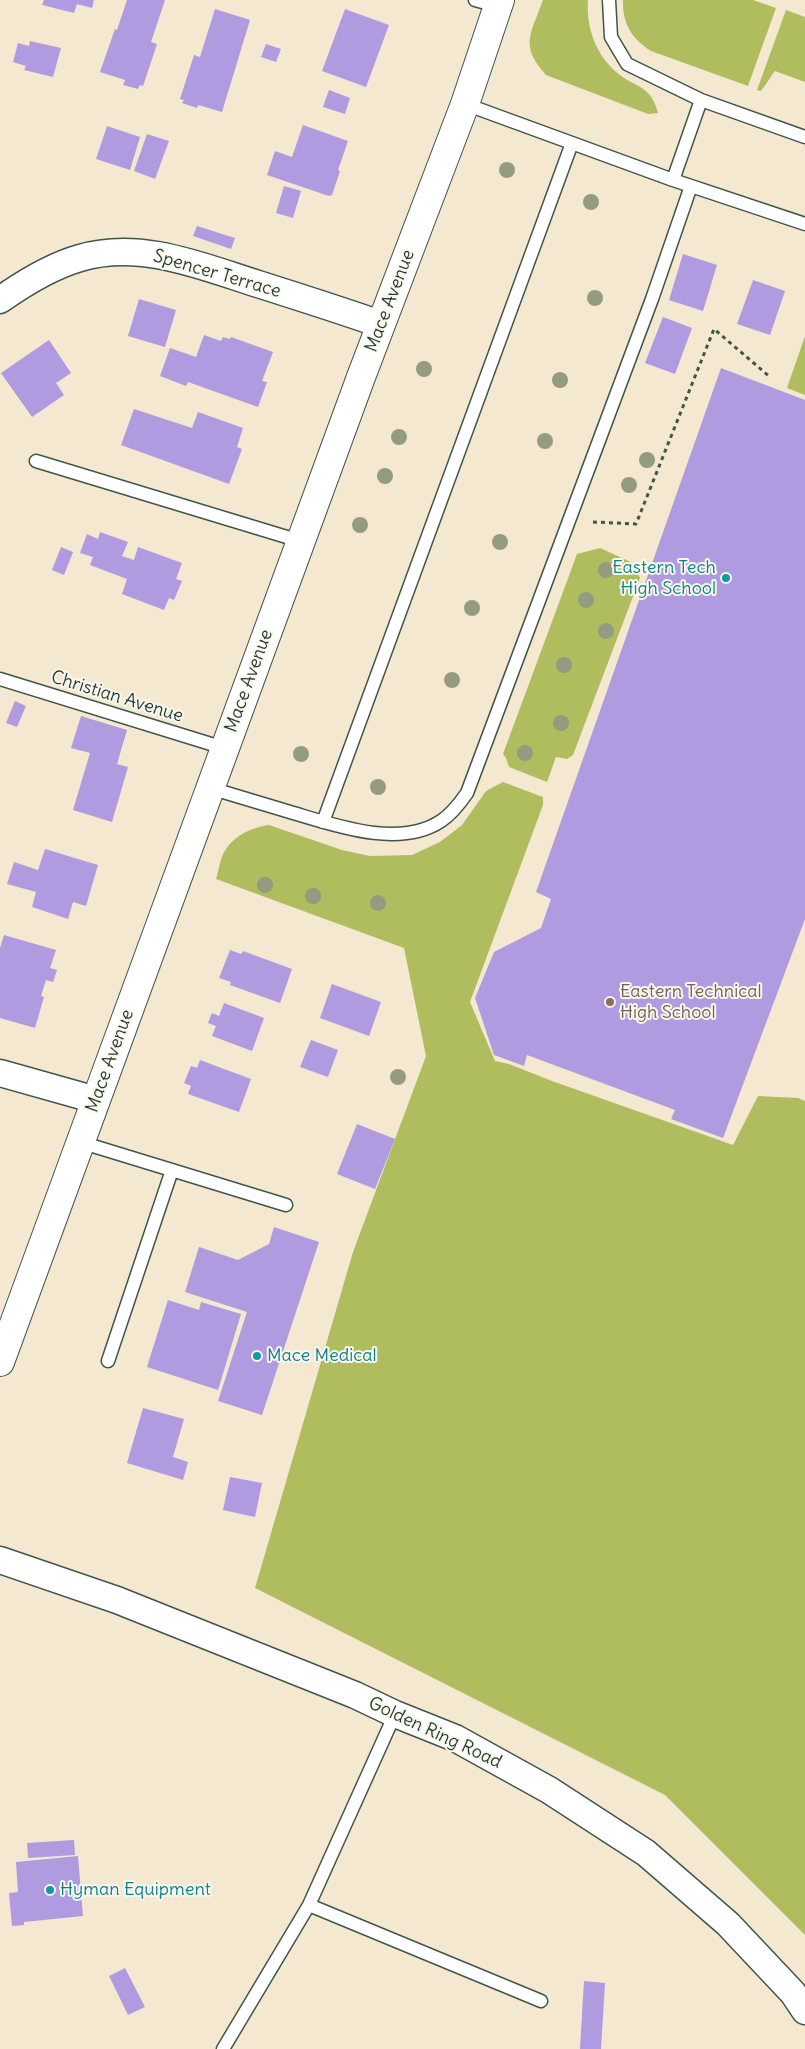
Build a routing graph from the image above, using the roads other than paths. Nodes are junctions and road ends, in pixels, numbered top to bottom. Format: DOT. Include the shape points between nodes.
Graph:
graph roads {
  1 [pos="609,0"];
  2 [pos="491,2"];
  3 [pos="701,100"];
  4 [pos="465,104"];
  5 [pos="805,137"];
  6 [pos="572,143"];
  7 [pos="673,180"];
  8 [pos="691,186"];
  9 [pos="805,224"];
  10 [pos="0,300"];
  11 [pos="380,324"];
  12 [pos="36,461"];
  13 [pos="300,541"];
  14 [pos="0,679"];
  15 [pos="224,748"];
  16 [pos="210,788"];
  17 [pos="323,822"];
  18 [pos="0,1073"];
  19 [pos="96,1100"];
  20 [pos="80,1142"];
  21 [pos="172,1170"];
  22 [pos="286,1205"];
  23 [pos="108,1361"];
  24 [pos="0,1362"];
  25 [pos="0,1560"];
  26 [pos="395,1714"];
  27 [pos="308,1905"];
  28 [pos="541,2001"];
  29 [pos="805,2011"];
  30 [pos="223,2049"];
  1 -- 3 [label="lane" via="611,37 627,64"];
  2 -- 4 [label="main road, Mace Avenue"];
  3 -- 5 [label="lane"];
  3 -- 7 [label="lane"];
  4 -- 6 [label="lane"];
  4 -- 11 [label="main road, Mace Avenue"];
  6 -- 7 [label="lane"];
  6 -- 17 [label="lane"];
  7 -- 8 [label="lane"];
  8 -- 9 [label="lane"];
  8 -- 17 [label="lane" via="467,794 441,822 396,835 351,830"];
  10 -- 11 [label="street, Spencer Terrace" via="53,268 81,258 140,252 163,255"];
  11 -- 13 [label="main road, Mace Avenue"];
  12 -- 13 [label="lane"];
  13 -- 15 [label="main road, Mace Avenue"];
  14 -- 15 [label="lane, Christian Avenue"];
  15 -- 16 [label="main road, Mace Avenue"];
  16 -- 17 [label="lane"];
  16 -- 19 [label="main road, Mace Avenue"];
  18 -- 19 [label="street"];
  19 -- 20 [label="main road, Mace Avenue"];
  20 -- 21 [label="lane"];
  20 -- 24 [label="main road, Mace Avenue"];
  21 -- 22 [label="lane"];
  21 -- 23 [label="lane"];
  25 -- 26 [label="street, Golden Ring Road" via="117,1600"];
  26 -- 27 [label="lane"];
  26 -- 29 [label="street, Golden Ring Road" via="455,1738 541,1785 646,1854 728,1924 793,1993"];
  27 -- 28 [label="lane"];
  27 -- 30 [label="lane"];
}
